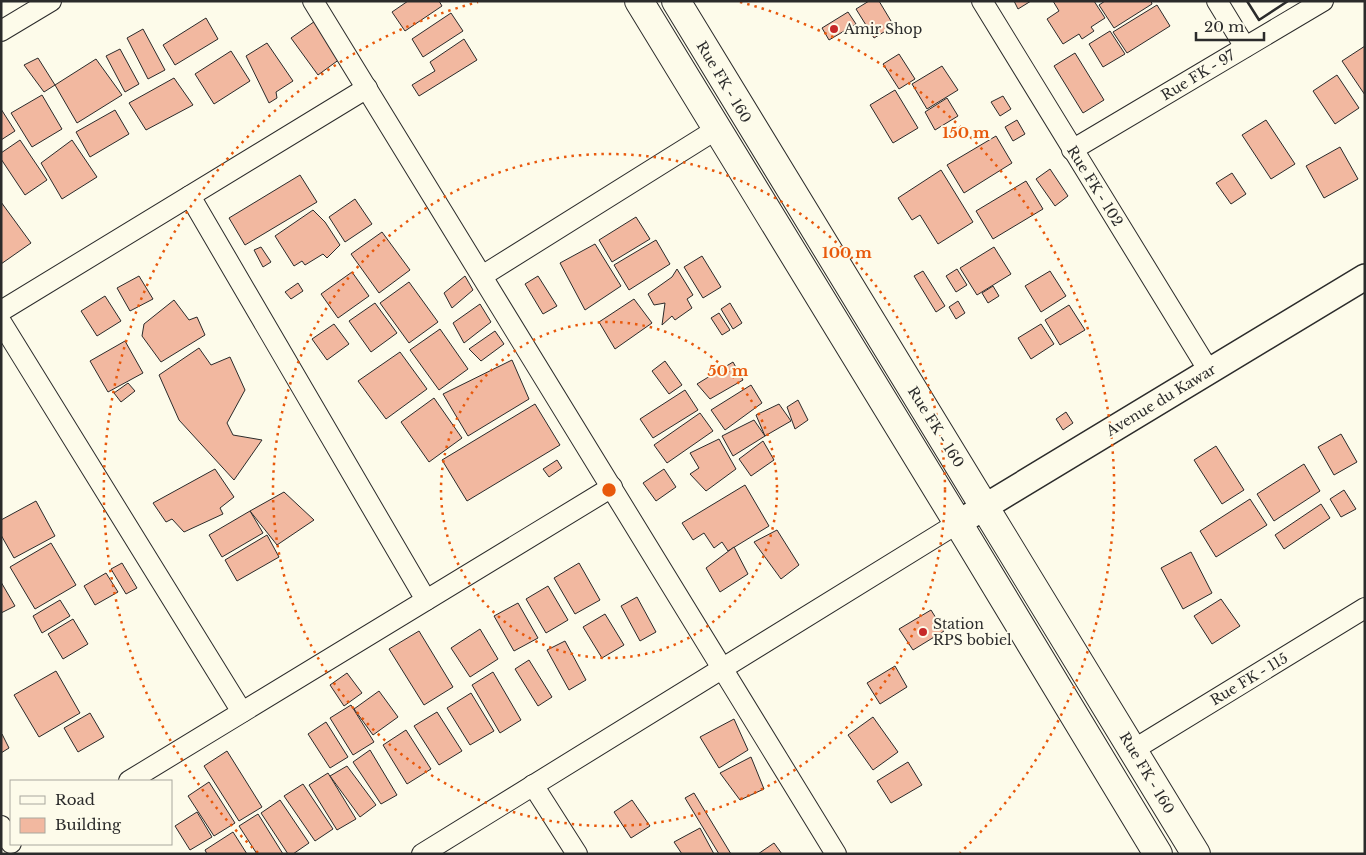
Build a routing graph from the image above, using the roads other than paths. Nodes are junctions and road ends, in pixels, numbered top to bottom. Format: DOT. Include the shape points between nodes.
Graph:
graph roads {
  1 [pos="51,1"];
  2 [pos="313,1"];
  3 [pos="639,1"];
  4 [pos="676,1"];
  5 [pos="982,1"];
  6 [pos="1217,1"];
  7 [pos="1323,1"];
  8 [pos="3,28"];
  9 [pos="1245,47"];
  10 [pos="367,88"];
  11 [pos="717,129"];
  12 [pos="1072,150"];
  13 [pos="190,196"];
  14 [pos="482,276"];
  15 [pos="1365,277"];
  16 [pos="1,311"];
  17 [pos="1,322"];
  18 [pos="1209,371"];
  19 [pos="612,487"];
  20 [pos="985,506"];
  21 [pos="958,523"];
  22 [pos="426,600"];
  23 [pos="1365,608"];
  24 [pos="722,668"];
  25 [pos="242,712"];
  26 [pos="1133,750"];
  27 [pos="131,780"];
  28 [pos="533,785"];
  29 [pos="1,826"];
  30 [pos="10,839"];
  31 [pos="422,854"];
  32 [pos="577,854"];
  33 [pos="836,854"];
  34 [pos="1158,854"];
  35 [pos="1196,854"];
  1 -- 8 [label="street"];
  2 -- 10 [label="street"];
  3 -- 11 [label="main road"];
  4 -- 20 [label="main road, Rue FK - 160"];
  5 -- 12 [label="street, Rue FK - 102"];
  6 -- 9 [label="street"];
  7 -- 9 [label="street, Rue FK - 97"];
  9 -- 12 [label="street, Rue FK - 97"];
  10 -- 13 [label="street"];
  10 -- 14 [label="street"];
  11 -- 14 [label="street"];
  11 -- 21 [label="main road"];
  12 -- 18 [label="street, Rue FK - 102"];
  13 -- 16 [label="street"];
  13 -- 22 [label="street"];
  14 -- 19 [label="street"];
  15 -- 18 [label="street, Avenue du Kawar"];
  17 -- 25 [label="street"];
  18 -- 20 [label="street, Avenue du Kawar"];
  19 -- 22 [label="street"];
  19 -- 24 [label="street"];
  20 -- 21 [label="street, Avenue du Kawar"];
  20 -- 26 [label="main road, Rue FK - 160"];
  21 -- 24 [label="street"];
  21 -- 34 [label="main road"];
  22 -- 25 [label="street"];
  23 -- 26 [label="street, Rue FK - 115"];
  24 -- 28 [label="street"];
  24 -- 33 [label="street"];
  25 -- 27 [label="street"];
  26 -- 35 [label="main road, Rue FK - 160"];
  28 -- 31 [label="street"];
  28 -- 32 [label="street"];
  29 -- 30 [label="street"];
}
